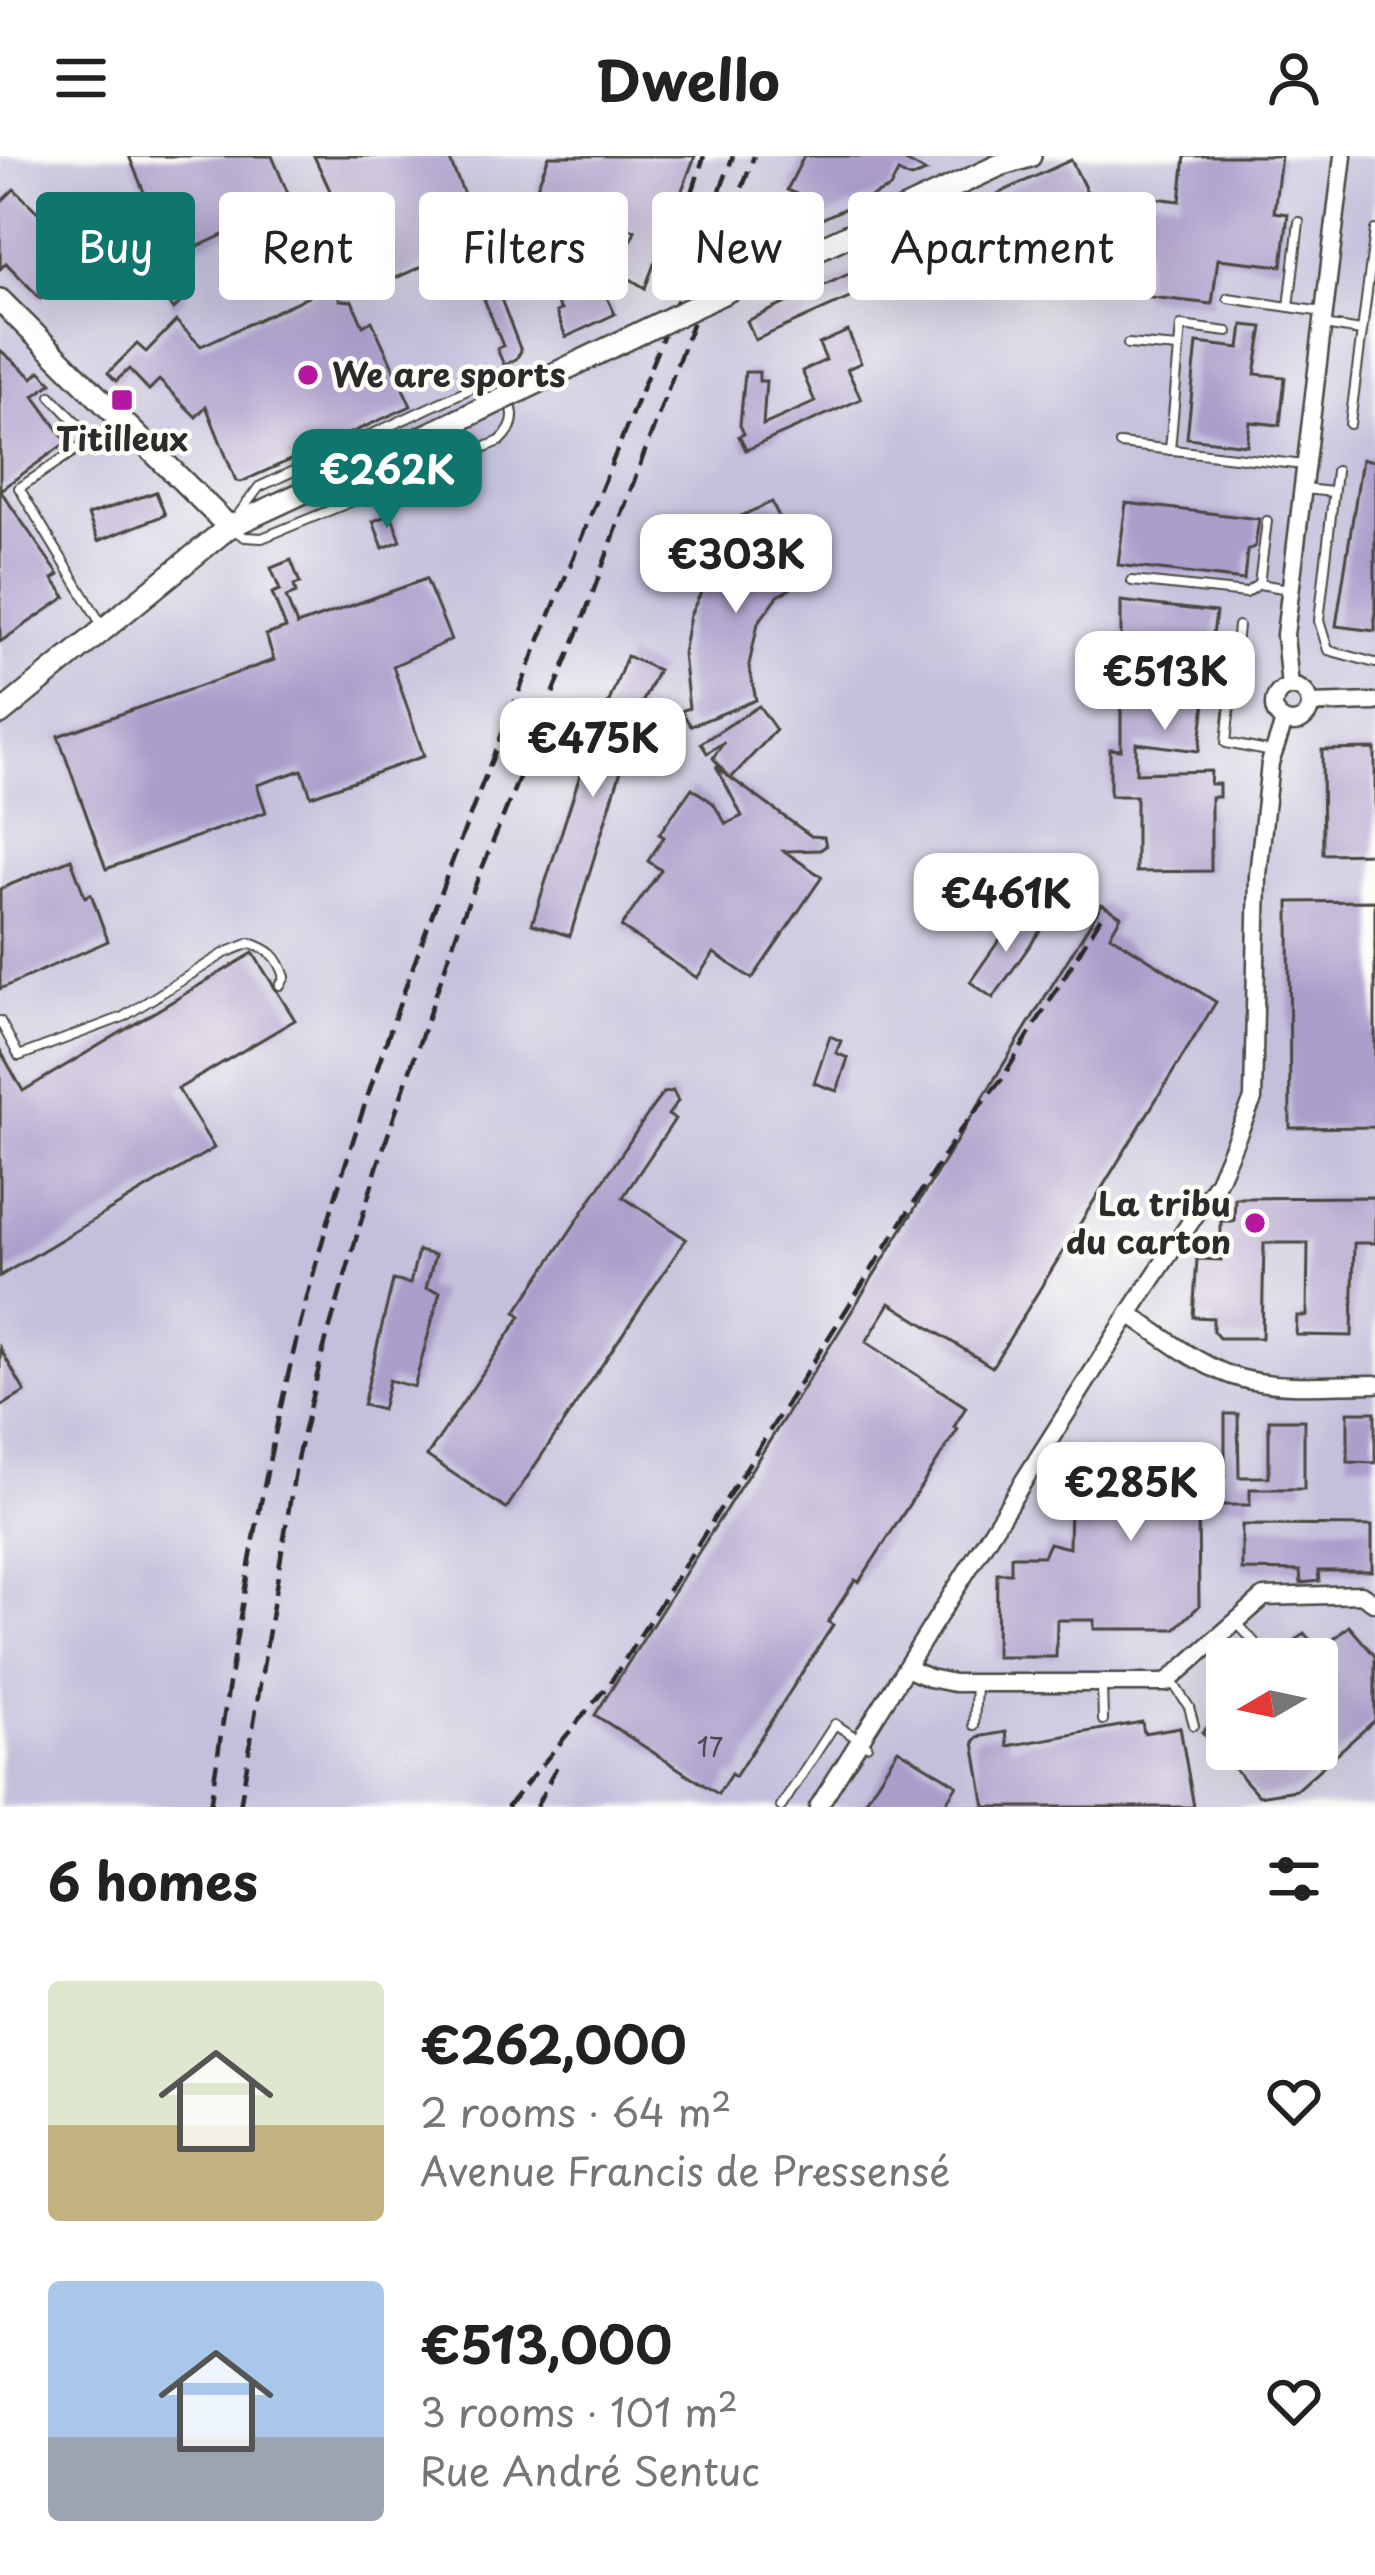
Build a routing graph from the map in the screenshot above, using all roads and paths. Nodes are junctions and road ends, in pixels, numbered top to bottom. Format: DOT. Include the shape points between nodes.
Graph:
graph roads {
  1 [pos="1030,156"];
  2 [pos="1343,156"];
  3 [pos="1007,161"];
  4 [pos="1299,222"];
  5 [pos="1375,230"];
  6 [pos="1228,298"];
  7 [pos="0,300"];
  8 [pos="1289,307"];
  9 [pos="1324,318"];
  10 [pos="1360,331"];
  11 [pos="1228,332"];
  12 [pos="1128,344"];
  13 [pos="1179,348"];
  14 [pos="51,396"];
  15 [pos="1350,424"];
  16 [pos="1120,444"];
  17 [pos="1170,450"];
  18 [pos="1306,465"];
  19 [pos="1336,471"];
  20 [pos="1303,489"];
  21 [pos="1333,492"];
  22 [pos="1267,521"];
  23 [pos="229,527"];
  24 [pos="1132,581"];
  25 [pos="1259,584"];
  26 [pos="1291,589"];
  27 [pos="1238,626"];
  28 [pos="104,629"];
  29 [pos="1375,663"];
  30 [pos="1289,687"];
  31 [pos="1375,703"];
  32 [pos="1310,704"];
  33 [pos="0,714"];
  34 [pos="1284,722"];
  35 [pos="1274,752"];
  36 [pos="280,985"];
  37 [pos="0,1021"];
  38 [pos="1129,1314"];
  39 [pos="1375,1384"];
  40 [pos="1375,1603"];
  41 [pos="1235,1622"];
  42 [pos="1250,1638"];
  43 [pos="906,1668"];
  44 [pos="1171,1678"];
  45 [pos="976,1684"];
  46 [pos="1102,1684"];
  47 [pos="1103,1720"];
  48 [pos="1194,1724"];
  49 [pos="974,1725"];
  50 [pos="863,1743"];
  51 [pos="782,1807"];
  52 [pos="818,1807"];
  1 -- 3 [label="street"];
  2 -- 9 [label="street"];
  3 -- 23 [label="street, bridge"];
  4 -- 8 [label="lane"];
  5 -- 10 [label="lane"];
  6 -- 8 [label="lane"];
  7 -- 23 [label="street"];
  8 -- 9 [label="lane"];
  9 -- 10 [label="lane"];
  9 -- 18 [label="street"];
  10 -- 15 [label="lane"];
  11 -- 13 [label="lane" via="1181,326"];
  12 -- 13 [label="lane"];
  13 -- 17 [label="lane"];
  14 -- 28 [label="lane" via="92,439 19,488"];
  16 -- 17 [label="lane"];
  17 -- 18 [label="lane"];
  18 -- 20 [label="street"];
  19 -- 21 [label="lane"];
  20 -- 21 [label="lane"];
  20 -- 26 [label="street"];
  21 -- 29 [label="lane" via="1319,621 1328,650"];
  22 -- 25 [label="lane"];
  23 -- 23 [label="lane" via="260,487 496,376 515,412 513,429 500,441 262,538"];
  23 -- 28 [label="street"];
  24 -- 25 [label="lane" via="1246,592"];
  25 -- 26 [label="lane"];
  26 -- 30 [label="street"];
  27 -- 35 [label="lane" via="1226,743"];
  28 -- 33 [label="street"];
  30 -- 32 [label="street"];
  30 -- 34 [label="street" via="1274,702"];
  31 -- 32 [label="street"];
  32 -- 34 [label="street" via="1300,722"];
  34 -- 35 [label="street"];
  35 -- 38 [label="street" via="1258,875 1253,1099 1219,1180"];
  36 -- 37 [label="lane" via="280,961 250,943 123,1017 19,1056"];
  38 -- 39 [label="street" via="1240,1378"];
  38 -- 43 [label="street"];
  40 -- 41 [label="street" via="1361,1594 1264,1597"];
  41 -- 42 [label="lane"];
  41 -- 44 [label="street"];
  43 -- 45 [label="street"];
  43 -- 50 [label="street"];
  44 -- 46 [label="street"];
  44 -- 48 [label="lane"];
  45 -- 46 [label="street"];
  45 -- 49 [label="lane"];
  46 -- 47 [label="lane"];
  50 -- 51 [label="lane" via="835,1724"];
  50 -- 52 [label="street"];
}
